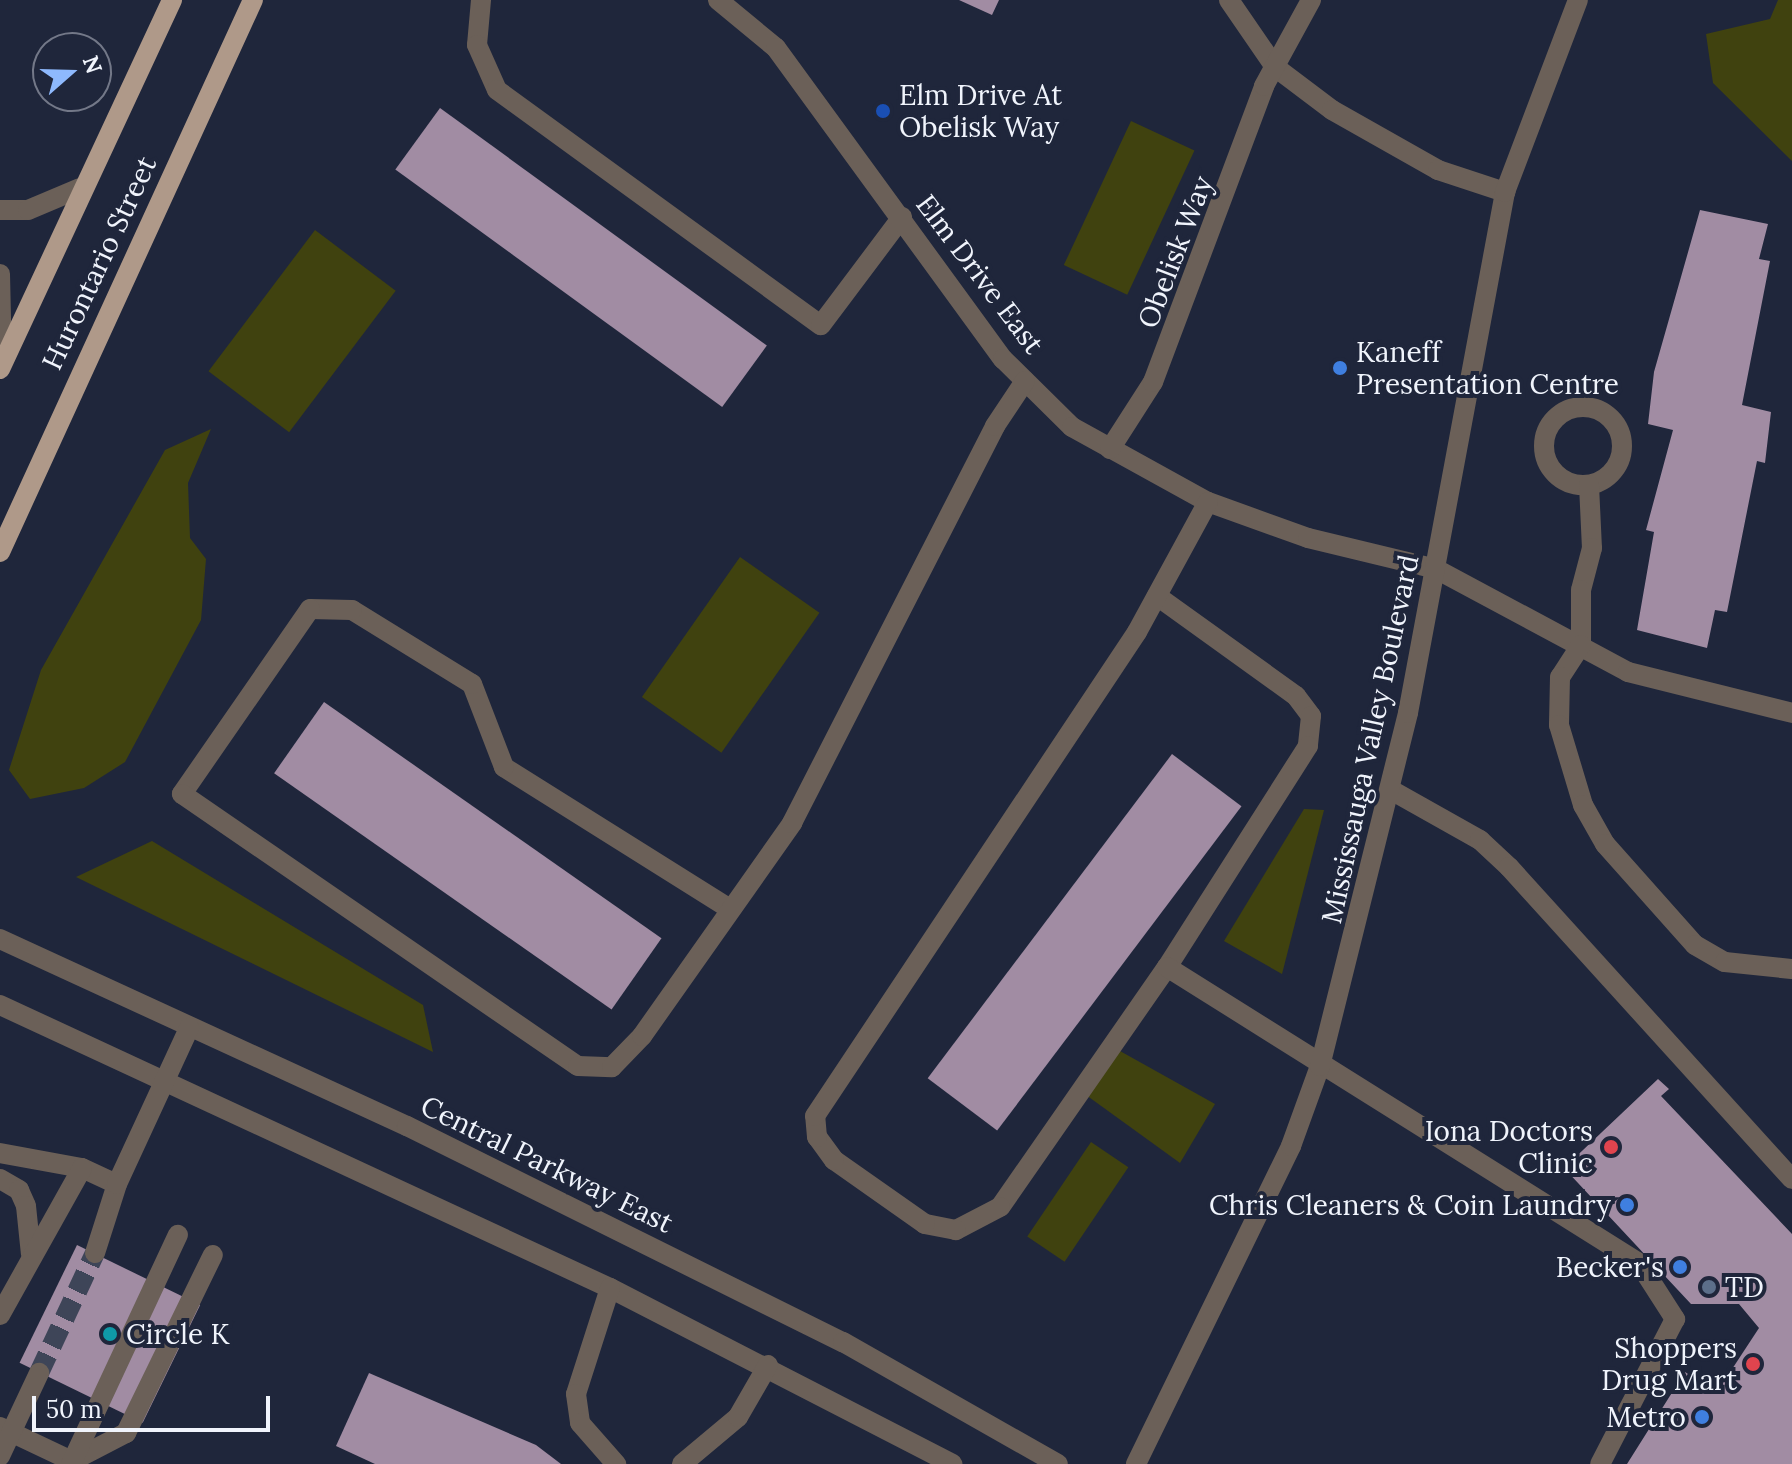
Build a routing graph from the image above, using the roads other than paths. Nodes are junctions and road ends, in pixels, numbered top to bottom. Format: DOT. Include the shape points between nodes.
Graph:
graph roads {
  1 [pos="172,0"];
  2 [pos="253,0"];
  3 [pos="481,0"];
  4 [pos="718,0"];
  5 [pos="1229,0"];
  6 [pos="1311,0"];
  7 [pos="1578,0"];
  8 [pos="1275,67"];
  9 [pos="80,188"];
  10 [pos="1505,192"];
  11 [pos="0,210"];
  12 [pos="902,217"];
  13 [pos="0,274"];
  14 [pos="1,366"];
  15 [pos="1025,381"];
  16 [pos="1110,449"];
  17 [pos="1589,485"];
  18 [pos="1208,502"];
  19 [pos="0,552"];
  20 [pos="1436,569"];
  21 [pos="1157,596"];
  22 [pos="1581,645"];
  23 [pos="1792,713"];
  24 [pos="1391,790"];
  25 [pos="730,909"];
  26 [pos="0,939"];
  27 [pos="1167,967"];
  28 [pos="1792,968"];
  29 [pos="0,1005"];
  30 [pos="189,1028"];
  31 [pos="1320,1066"];
  32 [pos="165,1080"];
  33 [pos="0,1153"];
  34 [pos="82,1168"];
  35 [pos="0,1179"];
  36 [pos="1792,1179"];
  37 [pos="117,1184"];
  38 [pos="178,1235"];
  39 [pos="95,1253"];
  40 [pos="31,1254"];
  41 [pos="213,1255"];
  42 [pos="10,1273"];
  43 [pos="610,1288"];
  44 [pos="0,1315"];
  45 [pos="768,1365"];
  46 [pos="39,1373"];
  47 [pos="6,1430"];
  48 [pos="0,1456"];
  49 [pos="71,1462"];
  50 [pos="616,1464"];
  51 [pos="682,1464"];
  52 [pos="952,1464"];
  53 [pos="1058,1464"];
  54 [pos="1136,1464"];
  55 [pos="1600,1464"];
  1 -- 9 [label="main road, Hurontario Street"];
  2 -- 19 [label="main road, Hurontario Street"];
  3 -- 12 [label="street" via="477,45 497,90 821,325"];
  4 -- 12 [label="street, Elm Drive East" via="776,48"];
  5 -- 8 [label="street"];
  6 -- 8 [label="street, Obelisk Way"];
  7 -- 10 [label="street, Mississauga Valley Boulevard"];
  8 -- 10 [label="street" via="1332,110 1438,170"];
  8 -- 16 [label="street, Obelisk Way" via="1179,325"];
  9 -- 11 [label="street" via="28,210"];
  9 -- 14 [label="main road, Hurontario Street"];
  10 -- 20 [label="street, Mississauga Valley Boulevard"];
  12 -- 15 [label="street, Elm Drive East"];
  13 -- 14 [label="street"];
  15 -- 16 [label="street, Elm Drive East" via="1072,427"];
  15 -- 25 [label="street" via="995,426 792,823"];
  16 -- 18 [label="street, Elm Drive East"];
  17 -- 22 [label="street" via="1592,548 1581,590"];
  18 -- 20 [label="street, Elm Drive East" via="1308,538"];
  18 -- 21 [label="street"];
  20 -- 22 [label="street, Elm Drive East"];
  20 -- 24 [label="street, Mississauga Valley Boulevard"];
  21 -- 27 [label="street" via="1296,696 1311,716 1308,746"];
  21 -- 27 [label="street" via="823,1096 817,1137 834,1160 925,1224 956,1230 982,1221 1000,1207"];
  22 -- 23 [label="street, Elm Drive East" via="1628,672"];
  22 -- 28 [label="street" via="1560,677 1559,725 1583,805 1605,844 1695,945 1725,962"];
  24 -- 31 [label="street, Mississauga Valley Boulevard"];
  24 -- 36 [label="street" via="1451,821 1499,858"];
  25 -- 25 [label="street" via="612,1067 578,1066 182,794 310,609 352,610 472,684 504,767"];
  26 -- 30 [label="street, Central Parkway East"];
  27 -- 31 [label="street"];
  29 -- 32 [label="street"];
  30 -- 32 [label="street"];
  30 -- 53 [label="street, Central Parkway East" via="407,1126 843,1342"];
  31 -- 54 [label="street, Mississauga Valley Boulevard" via="1291,1146"];
  31 -- 55 [label="street" via="1639,1263 1668,1301 1675,1319 1663,1350"];
  32 -- 37 [label="street"];
  32 -- 43 [label="street"];
  33 -- 34 [label="street"];
  34 -- 37 [label="street"];
  34 -- 40 [label="street"];
  35 -- 40 [label="street" via="19,1190 26,1206"];
  37 -- 39 [label="street"];
  38 -- 49 [label="street"];
  40 -- 42 [label="street"];
  41 -- 49 [label="street" via="131,1426"];
  42 -- 44 [label="street"];
  43 -- 45 [label="street"];
  43 -- 50 [label="street" via="576,1394 580,1423"];
  45 -- 51 [label="street" via="738,1417"];
  45 -- 52 [label="street"];
  46 -- 47 [label="street"];
  47 -- 48 [label="street"];
  47 -- 49 [label="street"];
}
